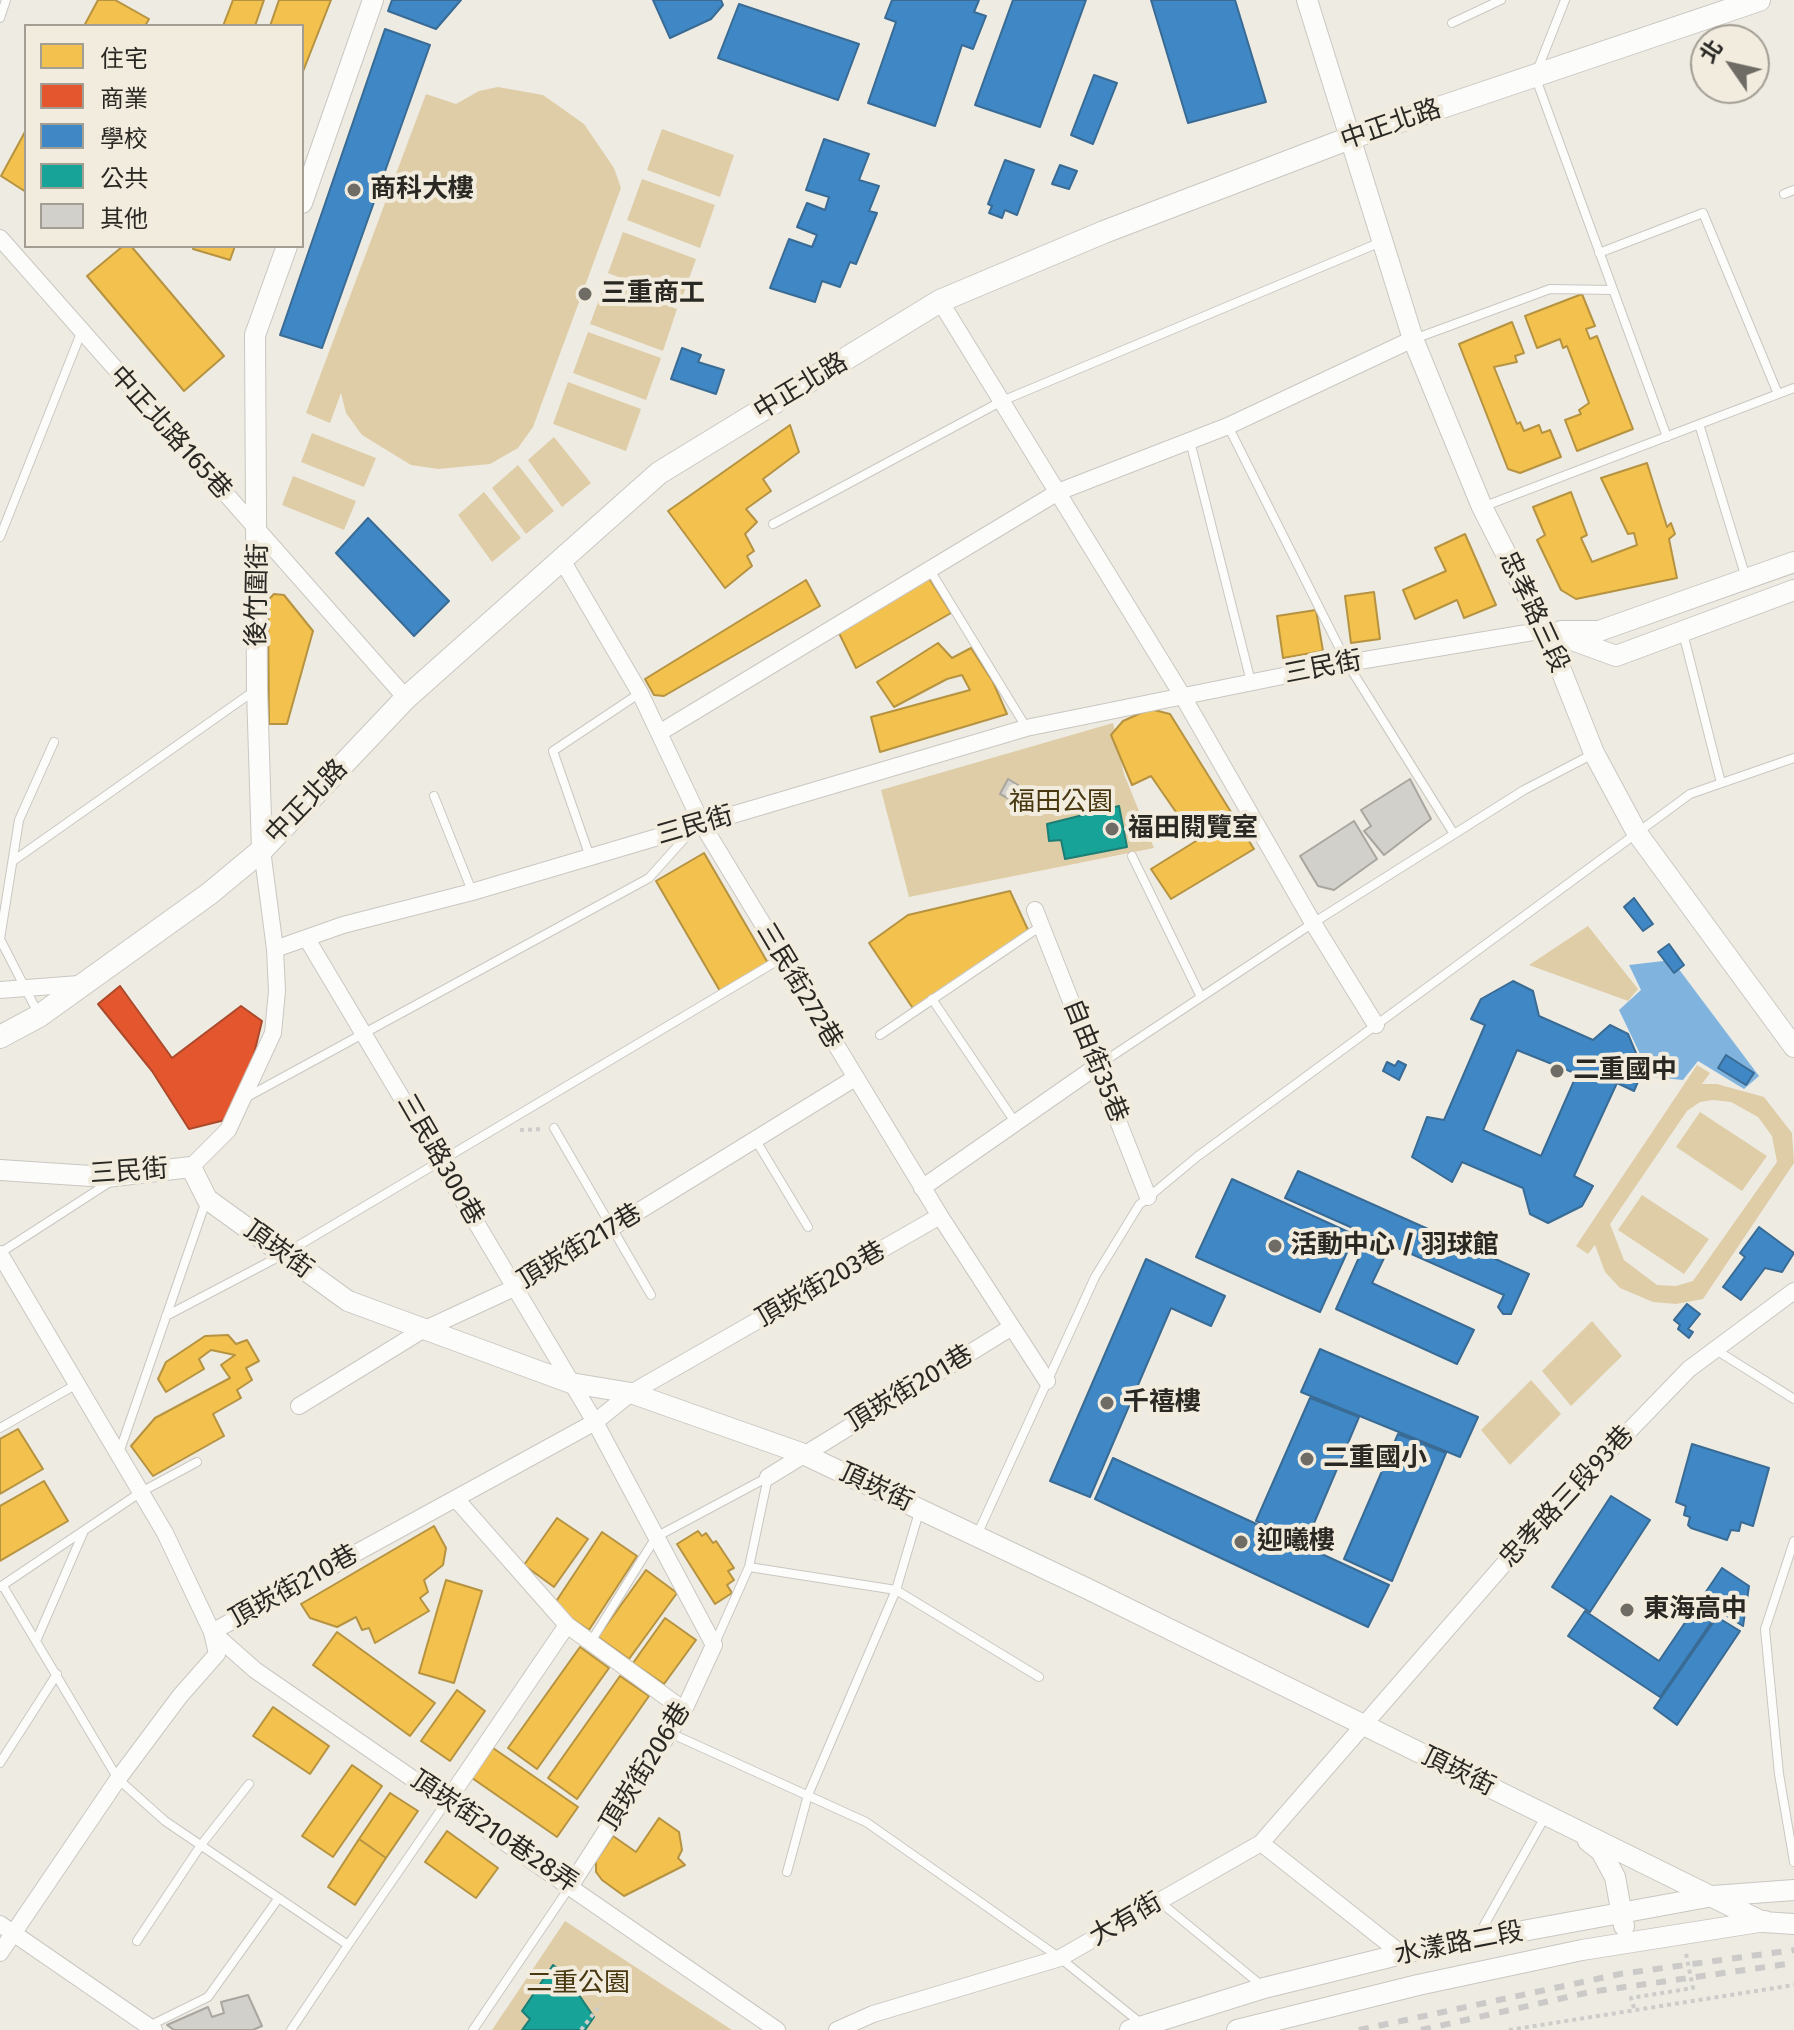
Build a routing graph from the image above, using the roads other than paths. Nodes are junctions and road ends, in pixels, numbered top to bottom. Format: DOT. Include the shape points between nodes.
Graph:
graph roads {
  1 [pos="6,0"];
  2 [pos="373,0"];
  3 [pos="1307,0"];
  4 [pos="1501,0"];
  5 [pos="1565,0"];
  6 [pos="1759,0"];
  7 [pos="0,18"];
  8 [pos="1452,23"];
  9 [pos="1535,76"];
  10 [pos="1350,138"];
  11 [pos="1794,190"];
  12 [pos="1784,194"];
  13 [pos="304,197"];
  14 [pos="0,238"];
  15 [pos="1381,242"];
  16 [pos="286,248"];
  17 [pos="1599,253"];
  18 [pos="1612,290"];
  19 [pos="940,301"];
  20 [pos="81,333"];
  21 [pos="1413,339"];
  22 [pos="1794,388"];
  23 [pos="1778,394"];
  24 [pos="1002,401"];
  25 [pos="1699,424"];
  26 [pos="1228,426"];
  27 [pos="1667,437"];
  28 [pos="1190,441"];
  29 [pos="1058,492"];
  30 [pos="1482,507"];
  31 [pos="773,524"];
  32 [pos="258,533"];
  33 [pos="0,537"];
  34 [pos="562,560"];
  35 [pos="1794,562"];
  36 [pos="930,570"];
  37 [pos="1746,579"];
  38 [pos="1794,590"];
  39 [pos="1545,630"];
  40 [pos="1683,632"];
  41 [pos="1347,663"];
  42 [pos="1251,683"];
  43 [pos="257,690"];
  44 [pos="640,693"];
  45 [pos="1182,695"];
  46 [pos="406,698"];
  47 [pos="1026,728"];
  48 [pos="659,733"];
  49 [pos="54,742"];
  50 [pos="1594,753"];
  51 [pos="1794,758"];
  52 [pos="1721,783"];
  53 [pos="434,796"];
  54 [pos="699,825"];
  55 [pos="1637,833"];
  56 [pos="1454,834"];
  57 [pos="262,850"];
  58 [pos="1132,856"];
  59 [pos="590,857"];
  60 [pos="13,861"];
  61 [pos="472,892"];
  62 [pos="1038,918"];
  63 [pos="1313,923"];
  64 [pos="307,939"];
  65 [pos="275,949"];
  66 [pos="782,958"];
  67 [pos="79,984"];
  68 [pos="26,988"];
  69 [pos="0,990"];
  70 [pos="1201,997"];
  71 [pos="932,999"];
  72 [pos="39,1016"];
  73 [pos="1376,1025"];
  74 [pos="365,1035"];
  75 [pos="880,1035"];
  76 [pos="0,1037"];
  77 [pos="1794,1047"];
  78 [pos="1097,1066"];
  79 [pos="855,1078"];
  80 [pos="243,1100"];
  81 [pos="1015,1123"];
  82 [pos="554,1128"];
  83 [pos="755,1139"];
  84 [pos="443,1161"];
  85 [pos="191,1167"];
  86 [pos="0,1170"];
  87 [pos="121,1175"];
  88 [pos="922,1188"];
  89 [pos="1148,1197"];
  90 [pos="207,1199"];
  91 [pos="940,1216"];
  92 [pos="808,1227"];
  93 [pos="611,1228"];
  94 [pos="286,1253"];
  95 [pos="0,1254"];
  96 [pos="514,1288"];
  97 [pos="1794,1291"];
  98 [pos="651,1295"];
  99 [pos="166,1316"];
  100 [pos="1012,1327"];
  101 [pos="421,1331"];
  102 [pos="1716,1349"];
  103 [pos="1047,1381"];
  104 [pos="571,1383"];
  105 [pos="77,1384"];
  106 [pos="631,1393"];
  107 [pos="1794,1399"];
  108 [pos="299,1406"];
  109 [pos="595,1422"];
  110 [pos="0,1428"];
  111 [pos="118,1454"];
  112 [pos="804,1454"];
  113 [pos="197,1462"];
  114 [pos="768,1477"];
  115 [pos="141,1492"];
  116 [pos="456,1499"];
  117 [pos="920,1509"];
  118 [pos="83,1532"];
  119 [pos="977,1535"];
  120 [pos="656,1537"];
  121 [pos="1794,1541"];
  122 [pos="749,1567"];
  123 [pos="1,1586"];
  124 [pos="896,1590"];
  125 [pos="567,1625"];
  126 [pos="212,1632"];
  127 [pos="595,1635"];
  128 [pos="37,1639"];
  129 [pos="714,1645"];
  130 [pos="57,1674"];
  131 [pos="1039,1677"];
  132 [pos="684,1710"];
  133 [pos="1362,1726"];
  134 [pos="670,1733"];
  135 [pos="0,1763"];
  136 [pos="118,1779"];
  137 [pos="249,1784"];
  138 [pos="808,1795"];
  139 [pos="448,1800"];
  140 [pos="1546,1815"];
  141 [pos="1569,1826"];
  142 [pos="1261,1843"];
  143 [pos="201,1845"];
  144 [pos="1794,1862"];
  145 [pos="787,1872"];
  146 [pos="571,1885"];
  147 [pos="1794,1890"];
  148 [pos="1713,1896"];
  149 [pos="278,1899"];
  150 [pos="1159,1901"];
  151 [pos="1622,1913"];
  152 [pos="1794,1921"];
  153 [pos="1763,1922"];
  154 [pos="7,1929"];
  155 [pos="1476,1940"];
  156 [pos="137,1941"];
  157 [pos="1626,1942"];
  158 [pos="348,1945"];
  159 [pos="0,1953"];
  160 [pos="1403,1955"];
  161 [pos="1060,1958"];
  162 [pos="1264,1988"];
  163 [pos="151,2028"];
  164 [pos="1137,2028"];
  165 [pos="291,2030"];
  166 [pos="473,2030"];
  167 [pos="777,2030"];
  168 [pos="837,2030"];
  169 [pos="1237,2030"];
  1 -- 7 [label="lane"];
  2 -- 13 [label="street"];
  3 -- 10 [label="street, 忠孝路三段"];
  4 -- 8 [label="lane"];
  5 -- 9 [label="lane"];
  6 -- 9 [label="main road, 中正北路"];
  9 -- 10 [label="main road, 中正北路"];
  9 -- 17 [label="lane"];
  10 -- 15 [label="street, 忠孝路三段"];
  10 -- 19 [label="main road, 中正北路"];
  11 -- 12 [label="lane"];
  14 -- 20 [label="street, 中正北路165巷"];
  15 -- 21 [label="street, 忠孝路三段"];
  15 -- 24 [label="lane"];
  16 -- 32 [label="street, 後竹圍街" via="255,335"];
  17 -- 18 [label="lane"];
  17 -- 23 [label="lane" via="1703,213"];
  18 -- 21 [label="lane" via="1550,289"];
  18 -- 27 [label="lane"];
  19 -- 24 [label="street"];
  19 -- 34 [label="main road, 中正北路" via="659,473"];
  20 -- 32 [label="street, 中正北路165巷"];
  20 -- 33 [label="lane"];
  21 -- 26 [label="street"];
  21 -- 30 [label="street, 忠孝路三段"];
  22 -- 23 [label="lane"];
  23 -- 25 [label="lane"];
  24 -- 29 [label="street"];
  24 -- 31 [label="lane"];
  25 -- 27 [label="lane"];
  25 -- 37 [label="lane"];
  26 -- 28 [label="street"];
  26 -- 41 [label="lane"];
  27 -- 30 [label="lane"];
  28 -- 29 [label="street"];
  28 -- 42 [label="lane"];
  29 -- 36 [label="street"];
  29 -- 45 [label="street"];
  30 -- 39 [label="street, 忠孝路三段"];
  32 -- 43 [label="street, 後竹圍街"];
  32 -- 46 [label="street, 中正北路165巷"];
  34 -- 44 [label="street, 三民街272巷"];
  34 -- 46 [label="main road, 中正北路"];
  35 -- 37 [label="street, 三民街"];
  36 -- 47 [label="lane"];
  36 -- 48 [label="street"];
  37 -- 39 [label="street, 三民街" via="1599,631"];
  38 -- 40 [label="street, 三民街"];
  39 -- 40 [label="street, 三民街" via="1616,656"];
  39 -- 41 [label="street, 三民街"];
  39 -- 50 [label="street, 忠孝路三段"];
  40 -- 52 [label="lane"];
  41 -- 42 [label="street, 三民街"];
  41 -- 56 [label="lane"];
  42 -- 45 [label="street, 三民街"];
  43 -- 57 [label="street, 後竹圍街"];
  43 -- 60 [label="lane"];
  44 -- 48 [label="street, 三民街272巷"];
  44 -- 59 [label="lane" via="553,751"];
  45 -- 47 [label="street, 三民街"];
  45 -- 63 [label="street"];
  46 -- 57 [label="main road, 中正北路"];
  47 -- 54 [label="street, 三民街"];
  48 -- 54 [label="street, 三民街272巷"];
  49 -- 60 [label="lane" via="19,820"];
  50 -- 55 [label="street, 忠孝路三段"];
  50 -- 56 [label="lane"];
  51 -- 52 [label="lane"];
  52 -- 55 [label="lane" via="1690,794"];
  53 -- 61 [label="lane"];
  54 -- 59 [label="street, 三民街"];
  54 -- 66 [label="street, 三民街272巷"];
  54 -- 74 [label="lane" via="649,878"];
  55 -- 73 [label="lane"];
  55 -- 77 [label="street, 忠孝路三段"];
  56 -- 63 [label="lane"];
  57 -- 65 [label="street, 後竹圍街"];
  57 -- 67 [label="main road, 中正北路" via="209,894"];
  58 -- 70 [label="lane"];
  59 -- 61 [label="street, 三民街"];
  60 -- 68 [label="lane" via="0,939"];
  61 -- 64 [label="street, 三民街"];
  62 -- 71 [label="lane, 自由街35巷"];
  62 -- 78 [label="street, 自由街35巷"];
  63 -- 70 [label="lane"];
  63 -- 73 [label="street"];
  64 -- 65 [label="street, 三民街"];
  64 -- 74 [label="street, 三民路300巷"];
  65 -- 80 [label="street, 三民街" via="273,1033"];
  66 -- 79 [label="street, 三民街272巷"];
  66 -- 84 [label="lane"];
  67 -- 68 [label="street"];
  67 -- 72 [label="main road, 中正北路"];
  68 -- 69 [label="street"];
  68 -- 72 [label="lane"];
  70 -- 78 [label="lane"];
  71 -- 75 [label="lane, 自由街35巷"];
  71 -- 81 [label="lane"];
  72 -- 76 [label="main road, 中正北路"];
  73 -- 89 [label="lane"];
  74 -- 80 [label="lane"];
  74 -- 84 [label="street, 三民路300巷"];
  78 -- 81 [label="street"];
  78 -- 89 [label="street, 自由街35巷"];
  79 -- 83 [label="street, 頂崁街217巷"];
  79 -- 88 [label="street, 三民街272巷"];
  80 -- 85 [label="street, 三民街" via="228,1130"];
  81 -- 88 [label="street"];
  82 -- 93 [label="lane"];
  83 -- 92 [label="lane"];
  83 -- 93 [label="street, 頂崁街217巷"];
  84 -- 94 [label="lane"];
  84 -- 96 [label="street, 三民路300巷"];
  85 -- 87 [label="street, 三民街"];
  85 -- 90 [label="street, 頂崁街"];
  86 -- 87 [label="street, 三民街"];
  87 -- 95 [label="lane"];
  88 -- 91 [label="street"];
  89 -- 103 [label="lane" via="1095,1277"];
  90 -- 94 [label="street, 頂崁街"];
  90 -- 99 [label="lane"];
  91 -- 100 [label="street"];
  91 -- 106 [label="street, 頂崁街203巷"];
  93 -- 96 [label="street, 頂崁街217巷"];
  93 -- 98 [label="lane"];
  94 -- 99 [label="lane"];
  94 -- 101 [label="street, 頂崁街" via="348,1301"];
  95 -- 105 [label="street"];
  96 -- 101 [label="street, 頂崁街217巷"];
  96 -- 104 [label="street, 三民路300巷"];
  97 -- 102 [label="street, 忠孝路三段93巷"];
  99 -- 111 [label="lane"];
  100 -- 103 [label="street"];
  100 -- 112 [label="street, 頂崁街201巷"];
  101 -- 104 [label="street, 頂崁街"];
  101 -- 108 [label="street, 頂崁街217巷"];
  102 -- 107 [label="lane"];
  102 -- 133 [label="street, 忠孝路三段93巷" via="1689,1369 1537,1526"];
  103 -- 119 [label="lane"];
  104 -- 106 [label="street, 頂崁街"];
  104 -- 109 [label="street, 三民路300巷"];
  105 -- 110 [label="lane"];
  105 -- 111 [label="street"];
  106 -- 109 [label="street, 頂崁街210巷"];
  106 -- 112 [label="street, 頂崁街"];
  109 -- 116 [label="street, 頂崁街210巷"];
  109 -- 120 [label="street, 三民路300巷"];
  111 -- 115 [label="street"];
  112 -- 114 [label="street, 頂崁街201巷"];
  112 -- 117 [label="street, 頂崁街"];
  113 -- 115 [label="lane"];
  114 -- 120 [label="lane"];
  114 -- 122 [label="lane"];
  115 -- 118 [label="lane"];
  115 -- 126 [label="street"];
  116 -- 125 [label="street"];
  116 -- 126 [label="street, 頂崁街210巷"];
  117 -- 119 [label="street, 頂崁街"];
  117 -- 124 [label="lane"];
  118 -- 123 [label="lane"];
  118 -- 128 [label="lane"];
  119 -- 133 [label="street, 頂崁街"];
  120 -- 127 [label="lane"];
  120 -- 129 [label="street, 三民路300巷"];
  121 -- 144 [label="lane" via="1765,1629 1779,1774"];
  122 -- 124 [label="lane"];
  122 -- 129 [label="lane"];
  123 -- 128 [label="lane"];
  124 -- 131 [label="lane"];
  124 -- 138 [label="lane"];
  125 -- 132 [label="street"];
  125 -- 139 [label="street"];
  126 -- 136 [label="street, 頂崁街210巷" via="217,1654"];
  126 -- 139 [label="street, 頂崁街210巷28弄" via="255,1670"];
  128 -- 130 [label="lane"];
  129 -- 132 [label="street, 頂崁街206巷"];
  130 -- 135 [label="lane"];
  130 -- 136 [label="lane"];
  132 -- 134 [label="street, 頂崁街206巷"];
  133 -- 140 [label="street, 頂崁街"];
  133 -- 142 [label="street, 大有街"];
  134 -- 138 [label="lane"];
  134 -- 146 [label="street, 頂崁街206巷"];
  136 -- 143 [label="lane"];
  136 -- 154 [label="street, 頂崁街210巷"];
  137 -- 143 [label="lane"];
  138 -- 145 [label="lane"];
  138 -- 161 [label="lane" via="866,1822"];
  139 -- 146 [label="street, 頂崁街210巷28弄"];
  139 -- 158 [label="lane"];
  140 -- 141 [label="street, 頂崁街"];
  140 -- 155 [label="lane"];
  141 -- 148 [label="street, 頂崁街"];
  141 -- 151 [label="street, 頂崁街" via="1601,1851 1615,1877"];
  142 -- 150 [label="street, 大有街"];
  142 -- 160 [label="street"];
  143 -- 149 [label="lane"];
  143 -- 156 [label="lane"];
  146 -- 166 [label="lane"];
  146 -- 167 [label="street, 頂崁街210巷28弄"];
  147 -- 148 [label="street, 水漾路二段"];
  148 -- 151 [label="street, 水漾路二段"];
  148 -- 153 [label="street, 頂崁街"];
  149 -- 158 [label="lane"];
  149 -- 163 [label="lane" via="208,1997"];
  150 -- 161 [label="street, 大有街"];
  150 -- 162 [label="lane"];
  151 -- 155 [label="street, 水漾路二段"];
  151 -- 157 [label="street, 頂崁街"];
  152 -- 153 [label="street"];
  153 -- 157 [label="street, 水漾路二段"];
  154 -- 159 [label="street, 頂崁街210巷"];
  154 -- 163 [label="street"];
  155 -- 160 [label="street, 水漾路二段"];
  157 -- 169 [label="street, 水漾路二段"];
  158 -- 165 [label="lane"];
  160 -- 162 [label="street, 水漾路二段"];
  161 -- 164 [label="lane"];
  161 -- 168 [label="street, 大有街" via="873,2014"];
  162 -- 164 [label="street, 水漾路二段"];
}
